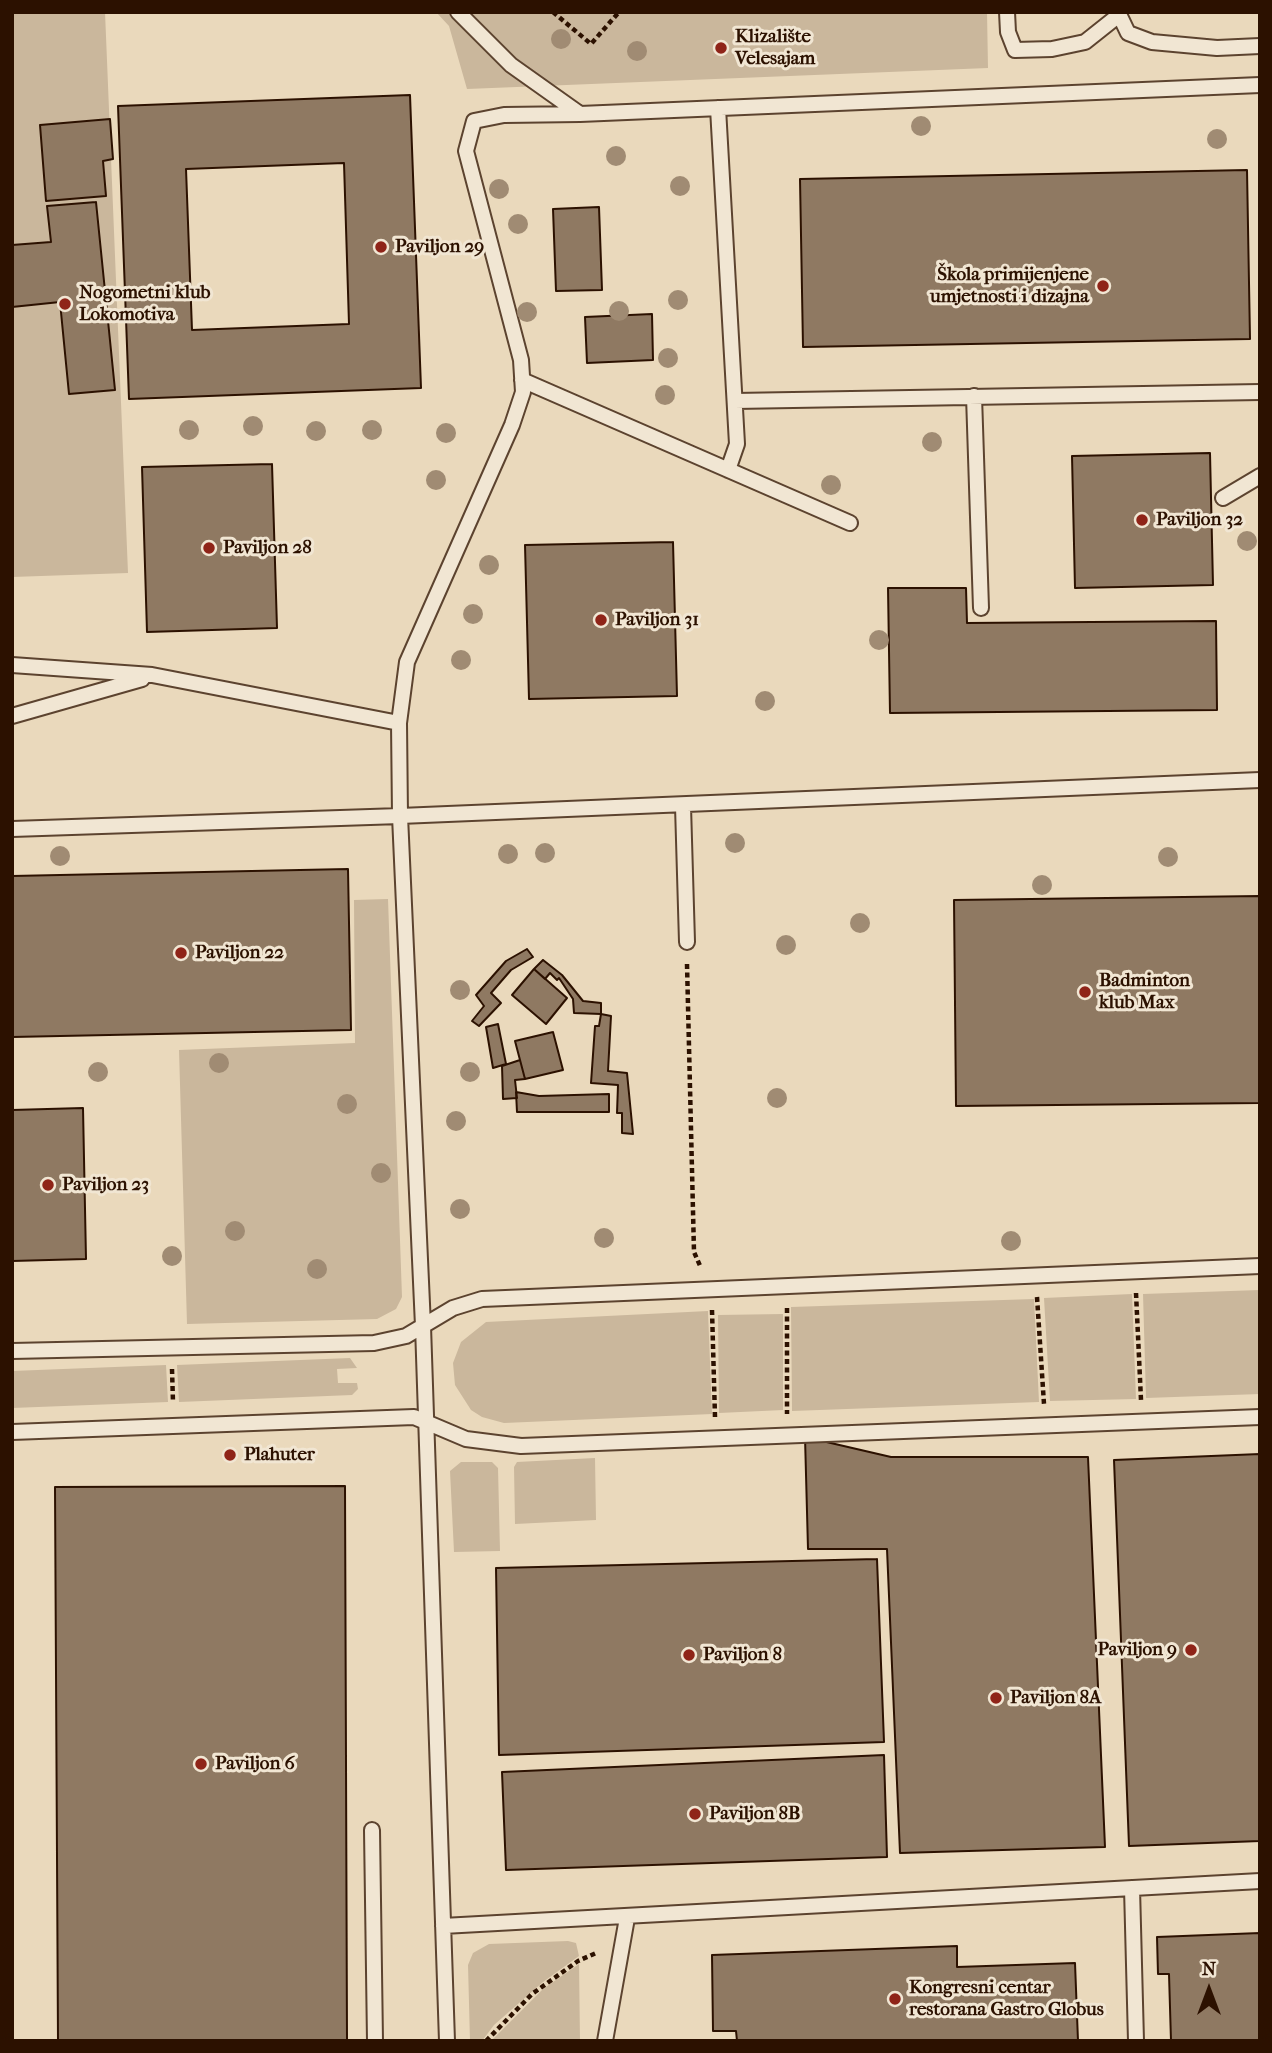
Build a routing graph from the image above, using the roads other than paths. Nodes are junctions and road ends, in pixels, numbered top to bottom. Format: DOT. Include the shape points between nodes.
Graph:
graph roads {
  1 [pos="458,12"];
  2 [pos="1007,12"];
  3 [pos="1118,14"];
  4 [pos="1260,46"];
  5 [pos="1260,85"];
  6 [pos="718,108"];
  7 [pos="580,114"];
  8 [pos="522,380"];
  9 [pos="1260,392"];
  10 [pos="974,396"];
  11 [pos="735,401"];
  12 [pos="728,470"];
  13 [pos="1260,476"];
  14 [pos="1223,498"];
  15 [pos="850,523"];
  16 [pos="981,608"];
  17 [pos="12,665"];
  18 [pos="152,676"];
  19 [pos="12,716"];
  20 [pos="398,723"];
  21 [pos="1260,780"];
  22 [pos="683,806"];
  23 [pos="400,816"];
  24 [pos="12,829"];
  25 [pos="687,942"];
  26 [pos="1260,1266"];
  27 [pos="423,1326"];
  28 [pos="12,1351"];
  29 [pos="1260,1418"];
  30 [pos="426,1420"];
  31 [pos="12,1432"];
  32 [pos="373,1830"];
  33 [pos="1260,1881"];
  34 [pos="1132,1888"];
  35 [pos="627,1918"];
  36 [pos="443,1926"];
  37 [pos="375,2041"];
  38 [pos="447,2041"];
  39 [pos="605,2041"];
  40 [pos="1136,2041"];
  1 -- 7 [label="lane" via="511,65"];
  2 -- 3 [label="lane" via="1015,50 1085,42"];
  3 -- 4 [label="lane" via="1128,33 1152,42 1217,48"];
  5 -- 6 [label="lane"];
  6 -- 7 [label="lane"];
  6 -- 11 [label="lane"];
  7 -- 8 [label="lane" via="504,114 474,121 470,129 466,151 521,360"];
  8 -- 12 [label="lane"];
  8 -- 20 [label="lane" via="523,392 512,425 407,662"];
  9 -- 10 [label="lane"];
  10 -- 11 [label="lane"];
  10 -- 16 [label="lane"];
  11 -- 12 [label="lane" via="737,444"];
  12 -- 15 [label="lane"];
  13 -- 14 [label="lane"];
  17 -- 18 [label="lane"];
  18 -- 19 [label="lane"];
  18 -- 20 [label="lane"];
  20 -- 23 [label="lane"];
  21 -- 22 [label="lane"];
  22 -- 23 [label="lane"];
  22 -- 25 [label="lane"];
  23 -- 24 [label="lane"];
  23 -- 27 [label="lane"];
  26 -- 27 [label="lane" via="482,1299 453,1308"];
  27 -- 28 [label="lane" via="406,1336 374,1343"];
  27 -- 30 [label="lane"];
  29 -- 30 [label="lane" via="521,1446 466,1439"];
  30 -- 31 [label="lane"];
  30 -- 36 [label="lane"];
  32 -- 37 [label="lane"];
  33 -- 34 [label="lane"];
  34 -- 35 [label="lane"];
  34 -- 40 [label="lane"];
  35 -- 36 [label="lane"];
  35 -- 39 [label="lane"];
  36 -- 38 [label="lane"];
}
